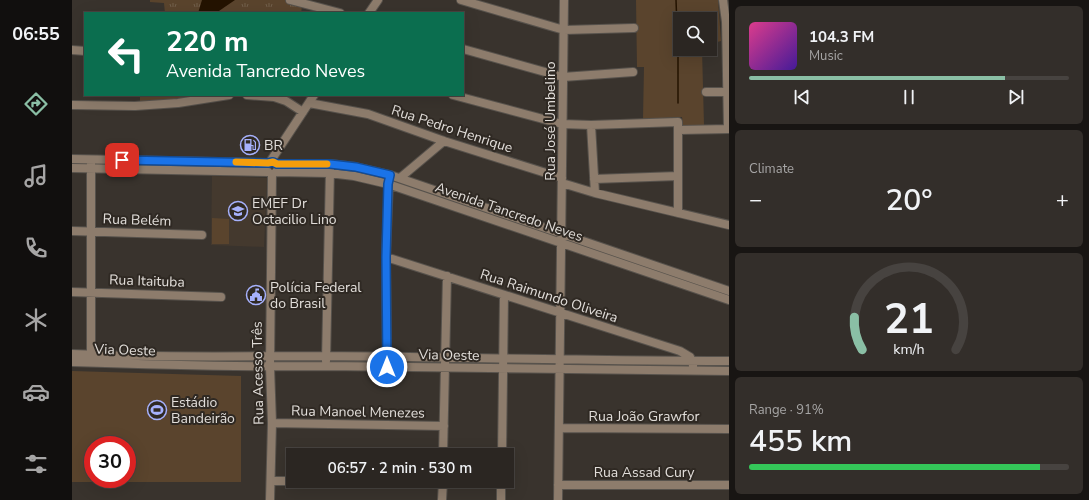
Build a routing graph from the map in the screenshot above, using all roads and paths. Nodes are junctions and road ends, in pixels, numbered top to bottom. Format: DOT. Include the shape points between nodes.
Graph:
graph roads {
  1 [pos="290,0"];
  2 [pos="378,0"];
  3 [pos="462,0"];
  4 [pos="564,0"];
  5 [pos="723,0"];
  6 [pos="336,12"];
  7 [pos="370,12"];
  8 [pos="727,21"];
  9 [pos="634,28"];
  10 [pos="564,30"];
  11 [pos="464,49"];
  12 [pos="72,50"];
  13 [pos="84,50"];
  14 [pos="633,72"];
  15 [pos="563,77"];
  16 [pos="706,92"];
  17 [pos="728,92"];
  18 [pos="223,96"];
  19 [pos="260,96"];
  20 [pos="313,96"];
  21 [pos="457,96"];
  22 [pos="309,103"];
  23 [pos="72,105"];
  24 [pos="303,112"];
  25 [pos="562,124"];
  26 [pos="591,125"];
  27 [pos="678,126"];
  28 [pos="728,129"];
  29 [pos="444,141"];
  30 [pos="72,159"];
  31 [pos="229,162"];
  32 [pos="91,164"];
  33 [pos="330,164"];
  34 [pos="272,167"];
  35 [pos="72,168"];
  36 [pos="229,171"];
  37 [pos="329,173"];
  38 [pos="390,175"];
  39 [pos="678,176"];
  40 [pos="400,178"];
  41 [pos="594,179"];
  42 [pos="562,180"];
  43 [pos="388,184"];
  44 [pos="595,193"];
  45 [pos="678,213"];
  46 [pos="729,225"];
  47 [pos="72,231"];
  48 [pos="92,232"];
  49 [pos="561,234"];
  50 [pos="202,235"];
  51 [pos="561,243"];
  52 [pos="386,257"];
  53 [pos="447,276"];
  54 [pos="729,291"];
  55 [pos="72,292"];
  56 [pos="91,292"];
  57 [pos="504,295"];
  58 [pos="221,297"];
  59 [pos="729,300"];
  60 [pos="561,314"];
  61 [pos="72,354"];
  62 [pos="326,356"];
  63 [pos="270,357"];
  64 [pos="560,357"];
  65 [pos="91,358"];
  66 [pos="387,358"];
  67 [pos="445,358"];
  68 [pos="502,359"];
  69 [pos="692,361"];
  70 [pos="729,361"];
  71 [pos="72,362"];
  72 [pos="326,366"];
  73 [pos="270,367"];
  74 [pos="387,367"];
  75 [pos="445,368"];
  76 [pos="502,369"];
  77 [pos="559,369"];
  78 [pos="695,370"];
  79 [pos="729,371"];
  80 [pos="272,423"];
  81 [pos="444,426"];
  82 [pos="559,428"];
  83 [pos="729,430"];
  84 [pos="443,448"];
  85 [pos="502,448"];
  86 [pos="271,481"];
  87 [pos="286,481"];
  88 [pos="558,485"];
  89 [pos="729,485"];
  90 [pos="443,488"];
  91 [pos="501,488"];
  92 [pos="270,500"];
  93 [pos="442,500"];
  94 [pos="501,500"];
  95 [pos="558,500"];
  1 -- 6 [label="street"];
  2 -- 7 [label="street"];
  3 -- 10 [label="street"];
  4 -- 10 [label="street, Rua José Umbelino"];
  5 -- 8 [label="street"];
  8 -- 17 [label="street"];
  9 -- 10 [label="street"];
  10 -- 15 [label="street, Rua José Umbelino"];
  11 -- 15 [label="street"];
  12 -- 13 [label="street"];
  14 -- 15 [label="street"];
  15 -- 25 [label="street, Rua José Umbelino"];
  16 -- 17 [label="street"];
  17 -- 28 [label="street"];
  18 -- 23 [label="street" via="142,106"];
  19 -- 24 [label="street" via="286,101"];
  20 -- 22 [label="street"];
  21 -- 25 [label="street"];
  22 -- 24 [label="street"];
  22 -- 29 [label="street, Rua Pedro Henrique" via="368,114"];
  24 -- 34 [label="street, Rua Acesso Três" via="277,152"];
  25 -- 26 [label="street"];
  25 -- 42 [label="street, Rua José Umbelino"];
  26 -- 27 [label="street"];
  26 -- 41 [label="street"];
  27 -- 28 [label="street"];
  27 -- 39 [label="street"];
  29 -- 40 [label="street"];
  29 -- 42 [label="street, Rua Pedro Henrique"];
  30 -- 32 [label="street, Avenida Tancredo Neves"];
  31 -- 32 [label="street, Avenida Tancredo Neves"];
  31 -- 34 [label="street, Avenida Tancredo Neves"];
  31 -- 36 [label="street"];
  32 -- 35 [label="street, Avenida Tancredo Neves"];
  32 -- 36 [label="street, Avenida Tancredo Neves"];
  32 -- 48 [label="street"];
  33 -- 34 [label="street, Avenida Tancredo Neves"];
  33 -- 37 [label="street"];
  33 -- 38 [label="street, Avenida Tancredo Neves"];
  34 -- 36 [label="street, Avenida Tancredo Neves"];
  34 -- 37 [label="street, Avenida Tancredo Neves"];
  34 -- 63 [label="street, Rua Acesso Três"];
  37 -- 43 [label="street, Avenida Tancredo Neves"];
  37 -- 62 [label="street"];
  38 -- 40 [label="street, Avenida Tancredo Neves"];
  38 -- 43 [label="street"];
  39 -- 41 [label="street"];
  39 -- 45 [label="street"];
  40 -- 49 [label="street, Avenida Tancredo Neves"];
  41 -- 44 [label="street"];
  42 -- 44 [label="street, Rua Pedro Henrique"];
  42 -- 49 [label="street, Rua José Umbelino"];
  43 -- 51 [label="street, Avenida Tancredo Neves"];
  43 -- 52 [label="street"];
  44 -- 45 [label="street, Rua Pedro Henrique"];
  45 -- 46 [label="street, Rua Pedro Henrique"];
  47 -- 48 [label="street, Rua Belém"];
  48 -- 50 [label="street, Rua Belém"];
  48 -- 56 [label="street"];
  49 -- 51 [label="street, Rua José Umbelino"];
  49 -- 54 [label="street, Avenida Tancredo Neves"];
  51 -- 59 [label="street, Avenida Tancredo Neves"];
  51 -- 60 [label="street, Rua José Umbelino"];
  52 -- 53 [label="street, Rua Raimundo Oliveira"];
  52 -- 66 [label="street"];
  53 -- 57 [label="street, Rua Raimundo Oliveira"];
  53 -- 67 [label="street"];
  55 -- 56 [label="street, Rua Itaituba"];
  56 -- 58 [label="street, Rua Itaituba"];
  56 -- 65 [label="street"];
  57 -- 60 [label="street, Rua Raimundo Oliveira"];
  57 -- 68 [label="street"];
  60 -- 64 [label="street, Rua José Umbelino"];
  60 -- 69 [label="street, Rua Raimundo Oliveira" via="680,351 687,354"];
  61 -- 65 [label="street, Via Oeste"];
  62 -- 63 [label="street, Via Oeste"];
  62 -- 66 [label="street, Via Oeste"];
  62 -- 72 [label="street"];
  63 -- 65 [label="street, Via Oeste"];
  63 -- 73 [label="street, Rua Acesso Três"];
  64 -- 68 [label="street, Via Oeste"];
  64 -- 69 [label="street, Via Oeste"];
  64 -- 77 [label="street, Rua José Umbelino"];
  65 -- 71 [label="street, Via Oeste"];
  65 -- 73 [label="street, Via Oeste"];
  66 -- 67 [label="street, Via Oeste"];
  66 -- 74 [label="street"];
  67 -- 68 [label="street, Via Oeste"];
  67 -- 75 [label="street"];
  68 -- 76 [label="street"];
  69 -- 70 [label="street, Via Oeste"];
  69 -- 78 [label="street"];
  72 -- 73 [label="street, Via Oeste"];
  72 -- 74 [label="street, Via Oeste"];
  73 -- 80 [label="street, Rua Acesso Três"];
  74 -- 75 [label="street, Via Oeste"];
  75 -- 76 [label="street, Via Oeste"];
  75 -- 81 [label="street"];
  76 -- 77 [label="street, Via Oeste"];
  76 -- 85 [label="street"];
  77 -- 78 [label="street, Via Oeste"];
  77 -- 82 [label="street, Rua José Umbelino"];
  78 -- 79 [label="street, Via Oeste"];
  80 -- 81 [label="street, Rua Manoel Menezes"];
  80 -- 86 [label="street, Rua Acesso Três"];
  81 -- 84 [label="street"];
  82 -- 83 [label="street, Rua João Grawfor"];
  82 -- 88 [label="street, Rua José Umbelino"];
  86 -- 87 [label="street"];
  86 -- 92 [label="street, Rua Acesso Três"];
  88 -- 89 [label="street, Rua Assad Cury"];
  88 -- 95 [label="street, Rua José Umbelino"];
  90 -- 93 [label="street"];
  91 -- 94 [label="street"];
}
